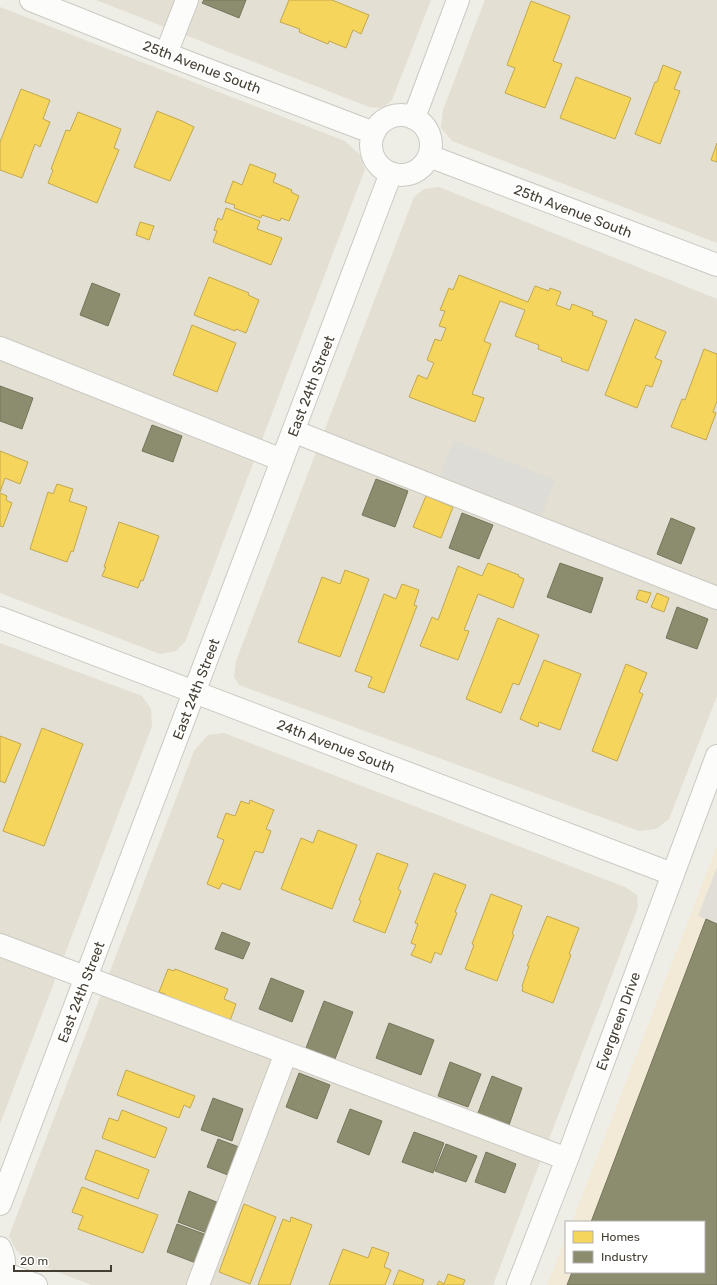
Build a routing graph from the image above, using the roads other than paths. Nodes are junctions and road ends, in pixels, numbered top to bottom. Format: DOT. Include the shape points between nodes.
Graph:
graph roads {
  1 [pos="31,0"];
  2 [pos="187,0"];
  3 [pos="458,0"];
  4 [pos="166,54"];
  5 [pos="413,118"];
  6 [pos="374,133"];
  7 [pos="429,156"];
  8 [pos="391,174"];
  9 [pos="717,266"];
  10 [pos="0,348"];
  11 [pos="294,431"];
  12 [pos="282,460"];
  13 [pos="717,598"];
  14 [pos="0,618"];
  15 [pos="195,692"];
  16 [pos="717,756"];
  17 [pos="672,874"];
  18 [pos="0,945"];
  19 [pos="86,977"];
  20 [pos="286,1054"];
  21 [pos="567,1159"];
  22 [pos="0,1204"];
  23 [pos="0,1248"];
  24 [pos="1,1275"];
  25 [pos="36,1285"];
  26 [pos="198,1285"];
  27 [pos="518,1285"];
  1 -- 4 [label="street, 25th Avenue South"];
  2 -- 4 [label="street"];
  3 -- 5 [label="street"];
  4 -- 6 [label="street, 25th Avenue South"];
  5 -- 6 [label="street" via="395,116 386,120"];
  5 -- 7 [label="street" via="427,130 431,147"];
  6 -- 8 [label="street" via="372,153 376,162"];
  7 -- 8 [label="street" via="425,164 410,174"];
  7 -- 9 [label="street, 25th Avenue South"];
  8 -- 11 [label="street, East 24th Street"];
  10 -- 12 [label="street"];
  11 -- 12 [label="street, East 24th Street"];
  11 -- 13 [label="street"];
  12 -- 15 [label="street, East 24th Street"];
  14 -- 15 [label="street, 24th Avenue South"];
  15 -- 17 [label="street, 24th Avenue South"];
  15 -- 19 [label="street, East 24th Street"];
  16 -- 17 [label="street, Evergreen Drive"];
  17 -- 21 [label="street, Evergreen Drive"];
  18 -- 19 [label="street"];
  19 -- 20 [label="street"];
  19 -- 22 [label="street, East 24th Street"];
  20 -- 21 [label="street"];
  20 -- 26 [label="street"];
  21 -- 27 [label="street, Evergreen Drive"];
  23 -- 24 [label="street" via="5,1264"];
  24 -- 25 [label="street"];
}
